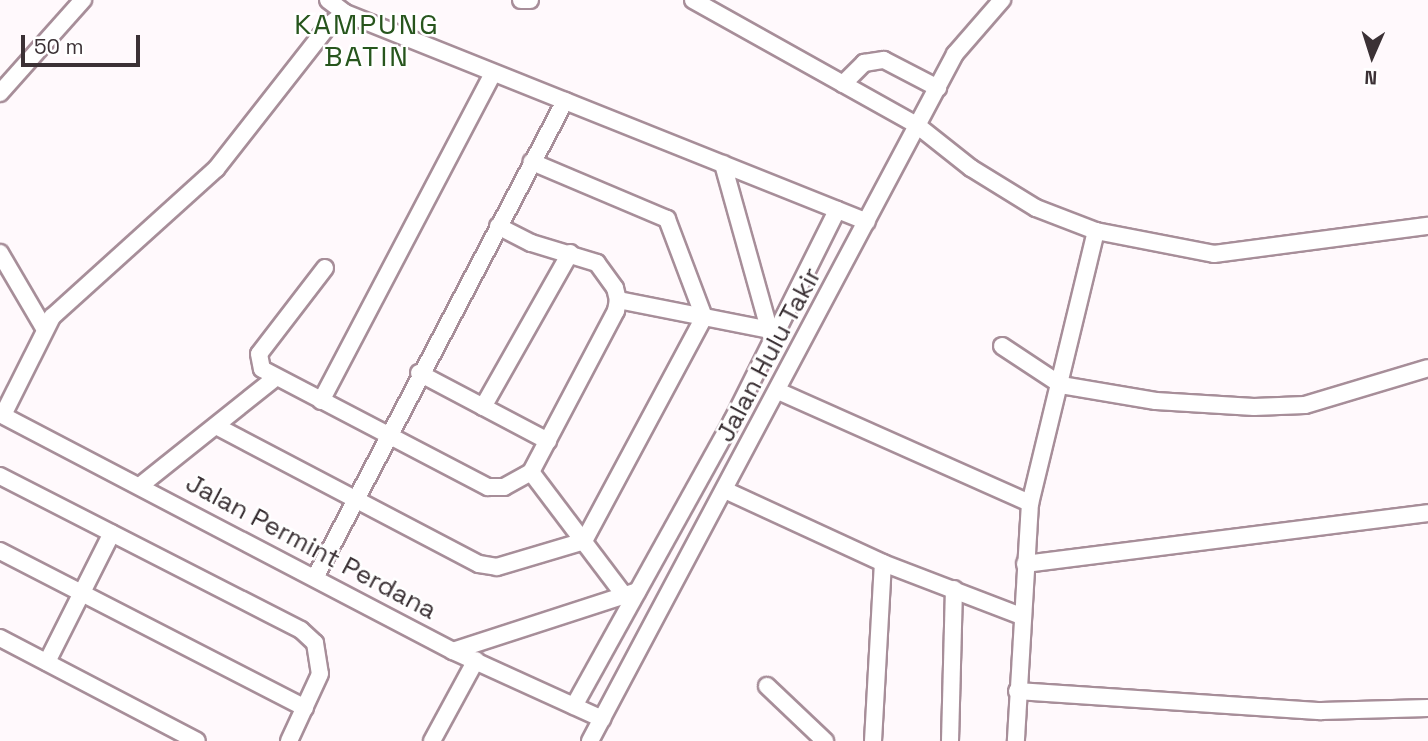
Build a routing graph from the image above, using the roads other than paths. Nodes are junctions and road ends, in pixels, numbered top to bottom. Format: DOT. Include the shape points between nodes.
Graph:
graph roads {
  1 [pos="83,0"];
  2 [pos="328,0"];
  3 [pos="521,0"];
  4 [pos="530,0"];
  5 [pos="693,0"];
  6 [pos="1002,0"];
  7 [pos="345,13"];
  8 [pos="493,74"];
  9 [pos="843,84"];
  10 [pos="938,88"];
  11 [pos="0,93"];
  12 [pos="565,101"];
  13 [pos="918,126"];
  14 [pos="532,162"];
  15 [pos="723,164"];
  16 [pos="837,210"];
  17 [pos="867,222"];
  18 [pos="498,226"];
  19 [pos="1428,226"];
  20 [pos="1096,232"];
  21 [pos="0,253"];
  22 [pos="570,253"];
  23 [pos="326,268"];
  24 [pos="618,300"];
  25 [pos="704,317"];
  26 [pos="44,328"];
  27 [pos="771,335"];
  28 [pos="1002,346"];
  29 [pos="1428,368"];
  30 [pos="419,373"];
  31 [pos="274,379"];
  32 [pos="1061,385"];
  33 [pos="778,391"];
  34 [pos="321,401"];
  35 [pos="483,407"];
  36 [pos="1,415"];
  37 [pos="216,426"];
  38 [pos="388,431"];
  39 [pos="548,441"];
  40 [pos="531,472"];
  41 [pos="0,476"];
  42 [pos="141,485"];
  43 [pos="725,490"];
  44 [pos="355,497"];
  45 [pos="1030,503"];
  46 [pos="1428,513"];
  47 [pos="112,533"];
  48 [pos="584,541"];
  49 [pos="0,551"];
  50 [pos="883,563"];
  51 [pos="1025,564"];
  52 [pos="316,576"];
  53 [pos="954,589"];
  54 [pos="82,590"];
  55 [pos="631,593"];
  56 [pos="1021,616"];
  57 [pos="0,638"];
  58 [pos="453,650"];
  59 [pos="476,660"];
  60 [pos="47,662"];
  61 [pos="767,686"];
  62 [pos="1017,691"];
  63 [pos="573,706"];
  64 [pos="305,708"];
  65 [pos="1428,708"];
  66 [pos="602,719"];
  67 [pos="197,741"];
  68 [pos="289,741"];
  69 [pos="432,741"];
  70 [pos="590,741"];
  71 [pos="825,741"];
  72 [pos="873,741"];
  73 [pos="950,741"];
  74 [pos="1016,741"];
  1 -- 11 [label="street"];
  2 -- 7 [label="street"];
  3 -- 4 [label="street"];
  5 -- 9 [label="street"];
  6 -- 10 [label="street, Jalan Hulu Takir" via="965,38"];
  7 -- 8 [label="street"];
  7 -- 26 [label="street" via="328,25 222,163"];
  8 -- 12 [label="street"];
  8 -- 34 [label="street"];
  9 -- 10 [label="street" via="864,63 884,60"];
  9 -- 13 [label="street"];
  10 -- 13 [label="street, Jalan Hulu Takir"];
  12 -- 14 [label="street"];
  12 -- 15 [label="street"];
  13 -- 17 [label="street, Jalan Hulu Takir"];
  13 -- 20 [label="street" via="1018,198"];
  14 -- 18 [label="street"];
  14 -- 25 [label="street" via="667,219"];
  15 -- 16 [label="street"];
  15 -- 27 [label="street"];
  16 -- 17 [label="street"];
  16 -- 27 [label="street"];
  17 -- 33 [label="street, Jalan Hulu Takir"];
  18 -- 22 [label="street" via="531,243"];
  18 -- 30 [label="street"];
  19 -- 20 [label="street" via="1214,254"];
  20 -- 32 [label="street"];
  21 -- 26 [label="street"];
  22 -- 24 [label="street" via="597,263"];
  22 -- 35 [label="street"];
  23 -- 31 [label="street" via="259,354 262,369"];
  24 -- 25 [label="street"];
  24 -- 39 [label="street"];
  25 -- 27 [label="street"];
  25 -- 48 [label="street"];
  26 -- 36 [label="street"];
  27 -- 55 [label="street"];
  28 -- 32 [label="street"];
  29 -- 32 [label="street" via="1366,389 1280,408 1156,401"];
  30 -- 35 [label="street"];
  30 -- 38 [label="street"];
  31 -- 34 [label="street"];
  31 -- 37 [label="street"];
  32 -- 45 [label="street"];
  33 -- 43 [label="street, Jalan Hulu Takir"];
  33 -- 45 [label="street"];
  34 -- 38 [label="street"];
  35 -- 39 [label="street"];
  36 -- 42 [label="street, Jalan Permint Perdana"];
  37 -- 42 [label="street"];
  37 -- 44 [label="street"];
  38 -- 40 [label="street" via="488,487 511,485"];
  38 -- 44 [label="street"];
  39 -- 40 [label="street"];
  40 -- 48 [label="street"];
  41 -- 47 [label="street"];
  42 -- 52 [label="street, Jalan Permint Perdana"];
  43 -- 50 [label="street"];
  43 -- 66 [label="street, Jalan Hulu Takir"];
  44 -- 48 [label="street" via="480,564 497,567"];
  44 -- 52 [label="street"];
  45 -- 51 [label="street"];
  46 -- 51 [label="street"];
  47 -- 54 [label="street"];
  47 -- 64 [label="street" via="301,630 320,658 320,674"];
  48 -- 55 [label="street"];
  49 -- 54 [label="street"];
  50 -- 53 [label="street"];
  50 -- 72 [label="street"];
  51 -- 56 [label="street"];
  52 -- 58 [label="street, Jalan Permint Perdana"];
  53 -- 56 [label="street"];
  53 -- 73 [label="street"];
  54 -- 60 [label="street"];
  54 -- 64 [label="street"];
  55 -- 58 [label="street"];
  55 -- 63 [label="street"];
  56 -- 62 [label="street"];
  57 -- 60 [label="street"];
  58 -- 59 [label="street, Jalan Permint Perdana"];
  59 -- 63 [label="street, Jalan Permint Perdana"];
  59 -- 69 [label="street"];
  60 -- 67 [label="street"];
  61 -- 71 [label="street"];
  62 -- 65 [label="street" via="1321,711"];
  62 -- 74 [label="street"];
  63 -- 66 [label="street, Jalan Permint Perdana"];
  64 -- 68 [label="street"];
  66 -- 70 [label="street, Jalan Hulu Takir"];
}
